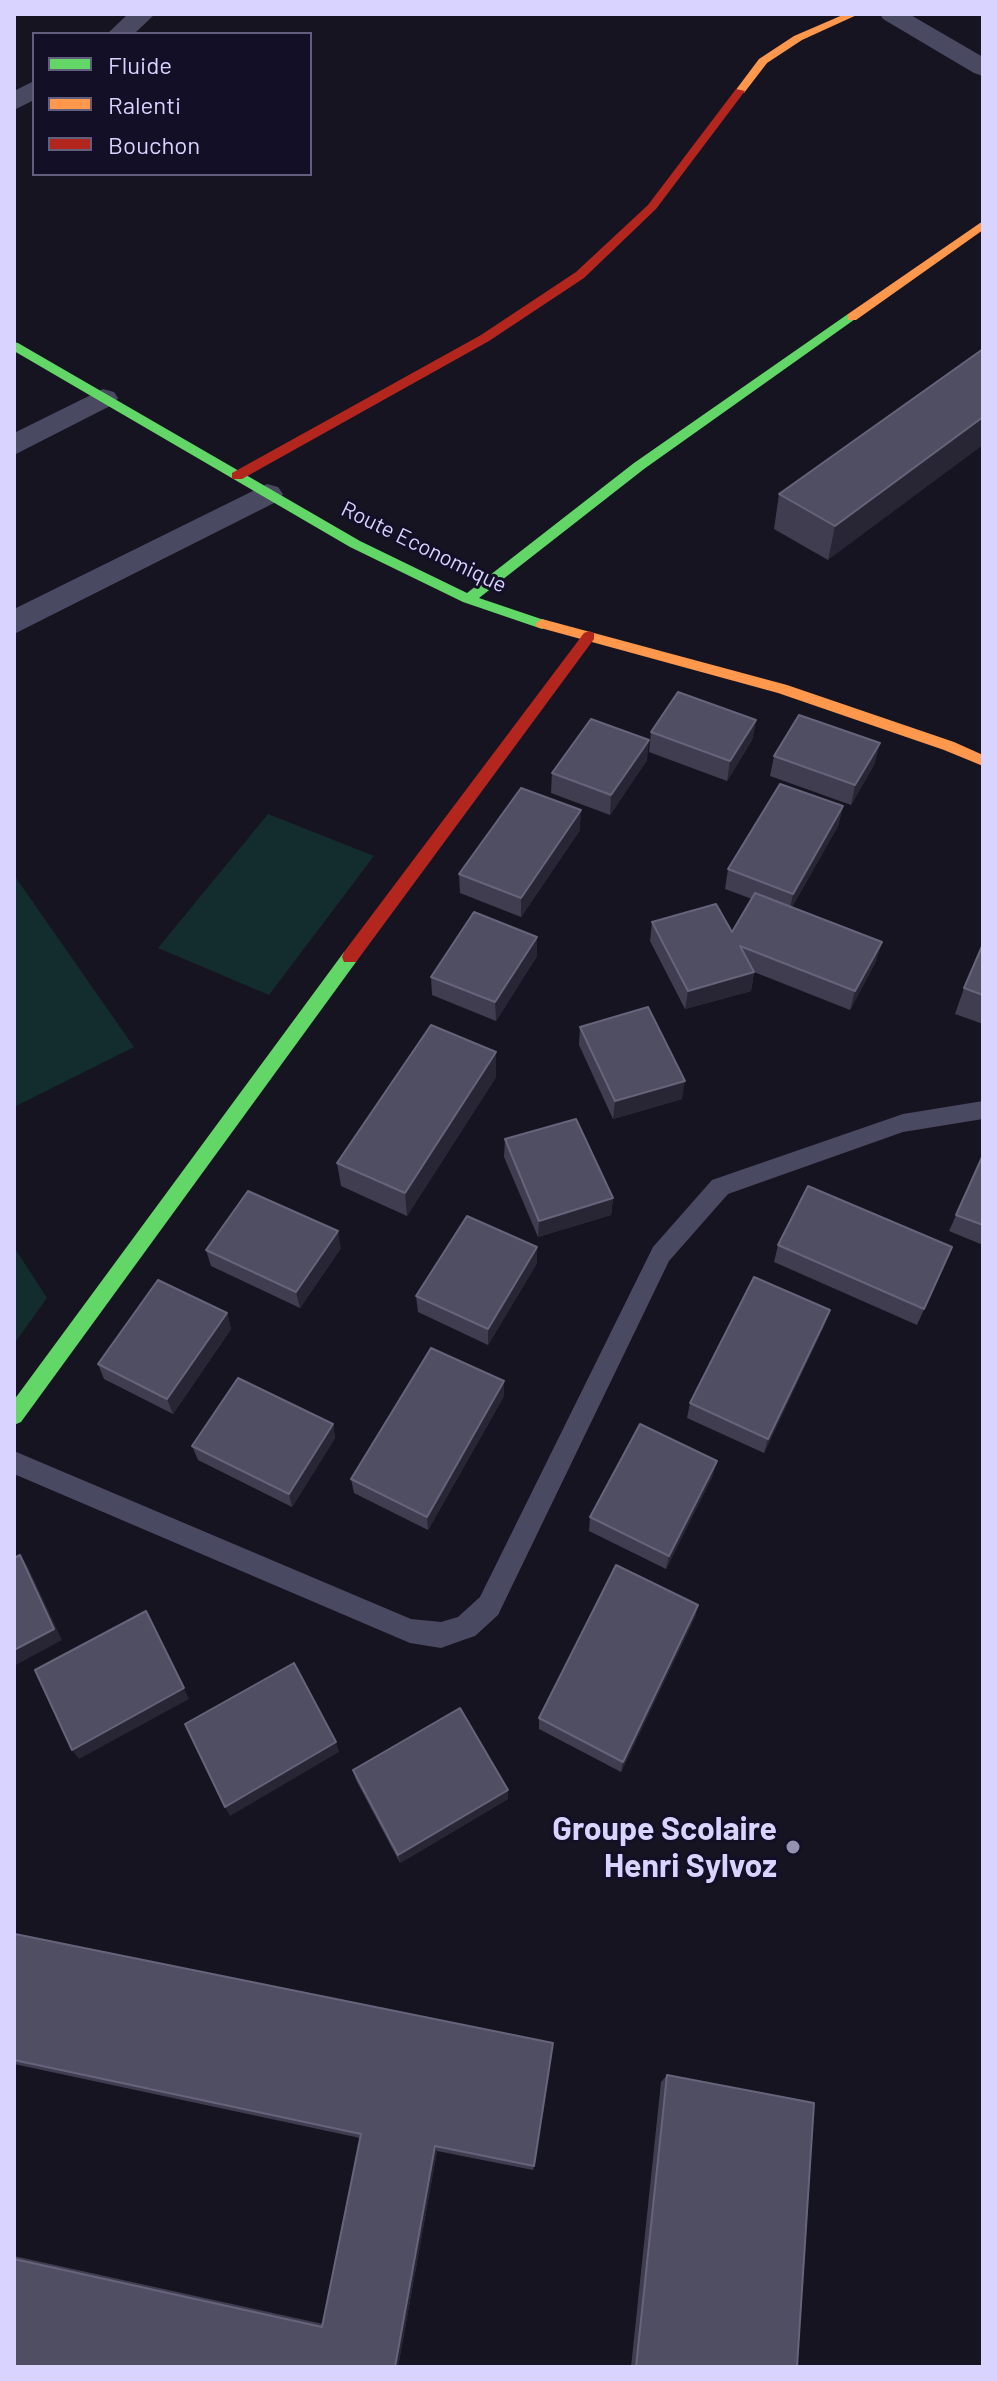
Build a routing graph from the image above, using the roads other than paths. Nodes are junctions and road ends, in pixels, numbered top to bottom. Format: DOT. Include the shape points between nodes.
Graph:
graph roads {
  1 [pos="143,14"];
  2 [pos="854,14"];
  3 [pos="892,14"];
  4 [pos="121,32"];
  5 [pos="983,68"];
  6 [pos="32,90"];
  7 [pos="14,102"];
  8 [pos="983,225"];
  9 [pos="14,346"];
  10 [pos="103,398"];
  11 [pos="14,445"];
  12 [pos="237,476"];
  13 [pos="267,494"];
  14 [pos="468,599"];
  15 [pos="14,623"];
  16 [pos="589,636"];
  17 [pos="983,761"];
  18 [pos="983,1110"];
  19 [pos="14,1416"];
  20 [pos="14,1462"];
  1 -- 4 [label="street"];
  2 -- 12 [label="main road" via="798,38 763,61 652,207 580,275 485,338"];
  3 -- 5 [label="street"];
  6 -- 7 [label="street"];
  8 -- 14 [label="main road" via="639,466"];
  9 -- 10 [label="main road, Route Economique"];
  10 -- 11 [label="street"];
  10 -- 12 [label="main road, Route Economique"];
  12 -- 13 [label="main road, Route Economique"];
  13 -- 14 [label="main road, Route Economique"];
  13 -- 15 [label="street"];
  14 -- 16 [label="main road, Route Economique"];
  16 -- 17 [label="main road, Route Economique" via="782,689"];
  16 -- 19 [label="main road"];
  18 -- 20 [label="lane" via="903,1123 720,1187 661,1254 489,1606 466,1627 441,1635 410,1631"];
}
